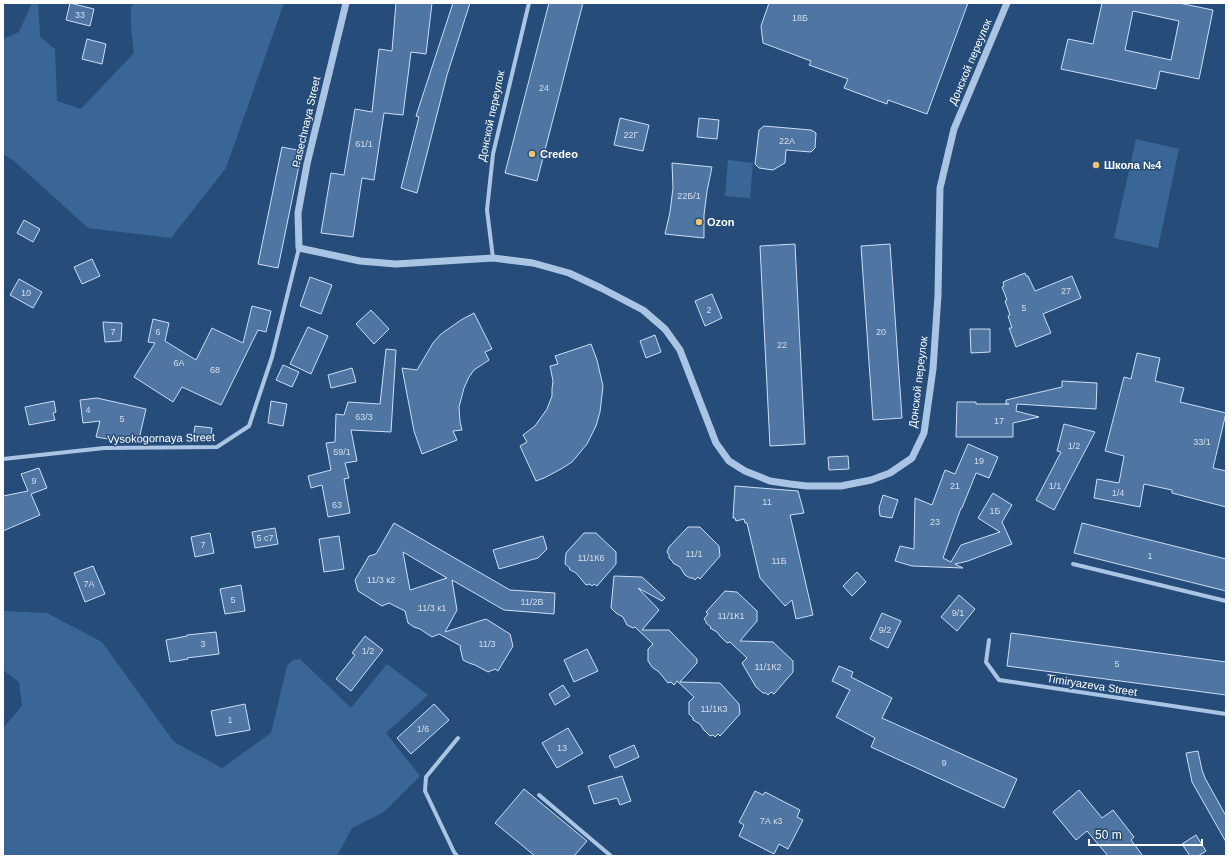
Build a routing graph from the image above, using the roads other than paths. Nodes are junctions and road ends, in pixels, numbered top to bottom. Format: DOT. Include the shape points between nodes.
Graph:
graph roads {
  1 [pos="346,3"];
  2 [pos="529,3"];
  3 [pos="1007,3"];
  4 [pos="299,248"];
  5 [pos="493,258"];
  6 [pos="3,459"];
  7 [pos="1072,564"];
  8 [pos="1226,601"];
  9 [pos="989,640"];
  10 [pos="1226,714"];
  11 [pos="458,738"];
  12 [pos="540,795"];
  13 [pos="457,856"];
  14 [pos="612,856"];
  1 -- 4 [label="street, Pasechnaya Street" via="307,164 298,213"];
  2 -- 5 [label="street, Донской переулок" via="493,154 487,210"];
  3 -- 5 [label="street, Донской переулок" via="954,129 940,188 938,295 933,370 924,433 912,458 890,473 841,486 807,486 770,481 745,471 729,461 716,443 680,350 666,329 643,310 569,273 533,263"];
  4 -- 5 [label="street, Донской переулок" via="360,261 396,264"];
  4 -- 6 [label="street, Vysokogornaya Street" via="272,356 249,426 216,447 104,448"];
  7 -- 8 [label="street"];
  9 -- 10 [label="street, Timiryazeva Street" via="986,662 999,680"];
  11 -- 13 [label="street" via="426,777 424,784 424,791"];
  12 -- 14 [label="street"];
}
